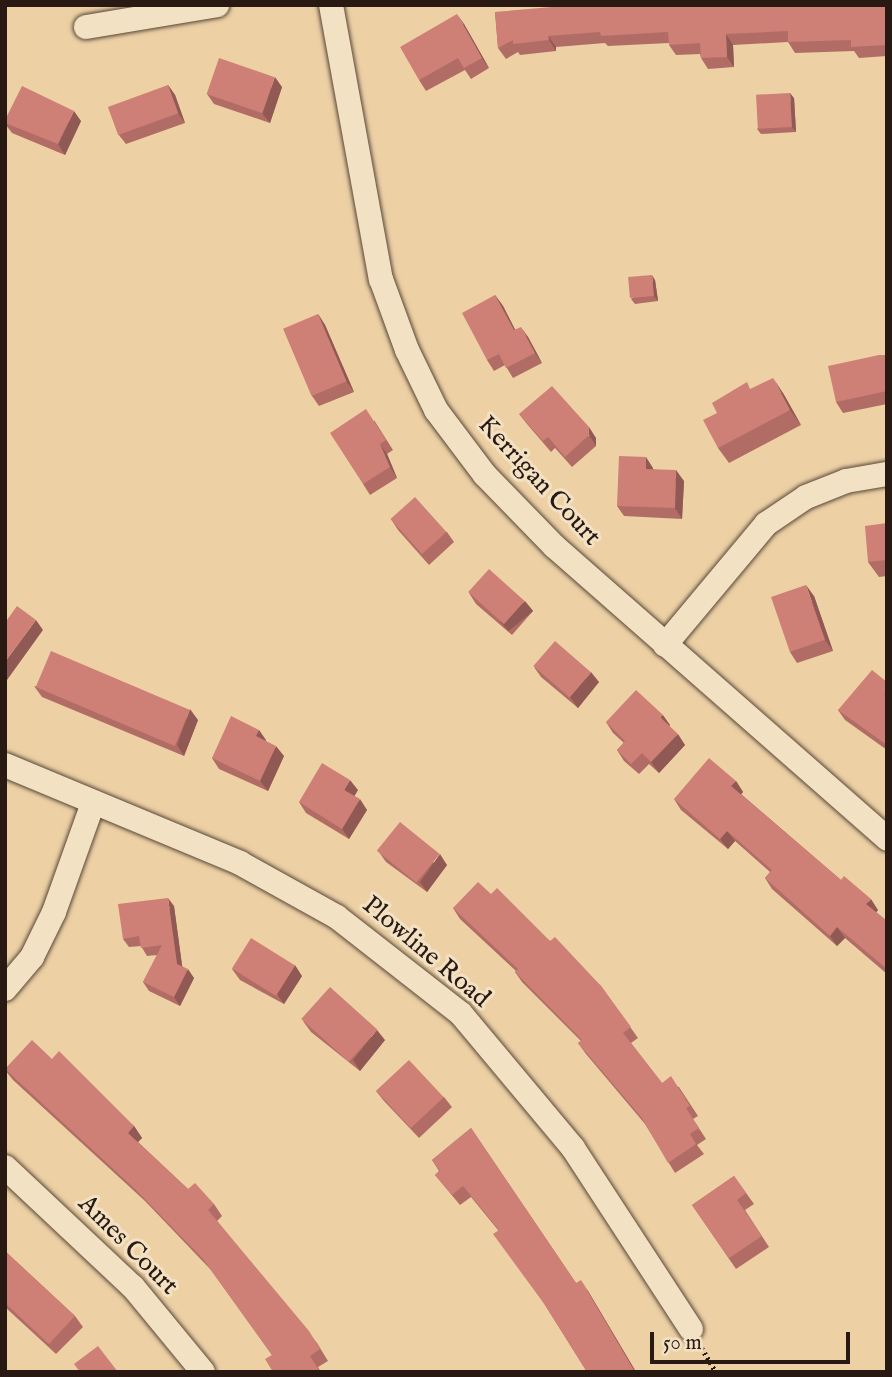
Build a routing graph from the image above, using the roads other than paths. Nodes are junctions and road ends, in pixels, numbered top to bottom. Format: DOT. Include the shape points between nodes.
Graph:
graph roads {
  1 [pos="217,5"];
  2 [pos="331,5"];
  3 [pos="86,27"];
  4 [pos="887,474"];
  5 [pos="665,645"];
  6 [pos="5,765"];
  7 [pos="93,803"];
  8 [pos="887,839"];
  9 [pos="5,989"];
  10 [pos="5,1167"];
  11 [pos="691,1329"];
  12 [pos="203,1372"];
  1 -- 3 [label="street"];
  2 -- 5 [label="street, Kerrigan Court" via="381,279 407,350 436,410 485,475"];
  4 -- 5 [label="street" via="826,489 766,524"];
  5 -- 8 [label="street, Kerrigan Court"];
  6 -- 7 [label="street, Plowline Road"];
  7 -- 9 [label="street" via="49,923 32,957"];
  7 -- 11 [label="street, Plowline Road" via="240,863 337,917 461,1014 573,1148"];
  10 -- 12 [label="street, Ames Court" via="133,1287"];
}
